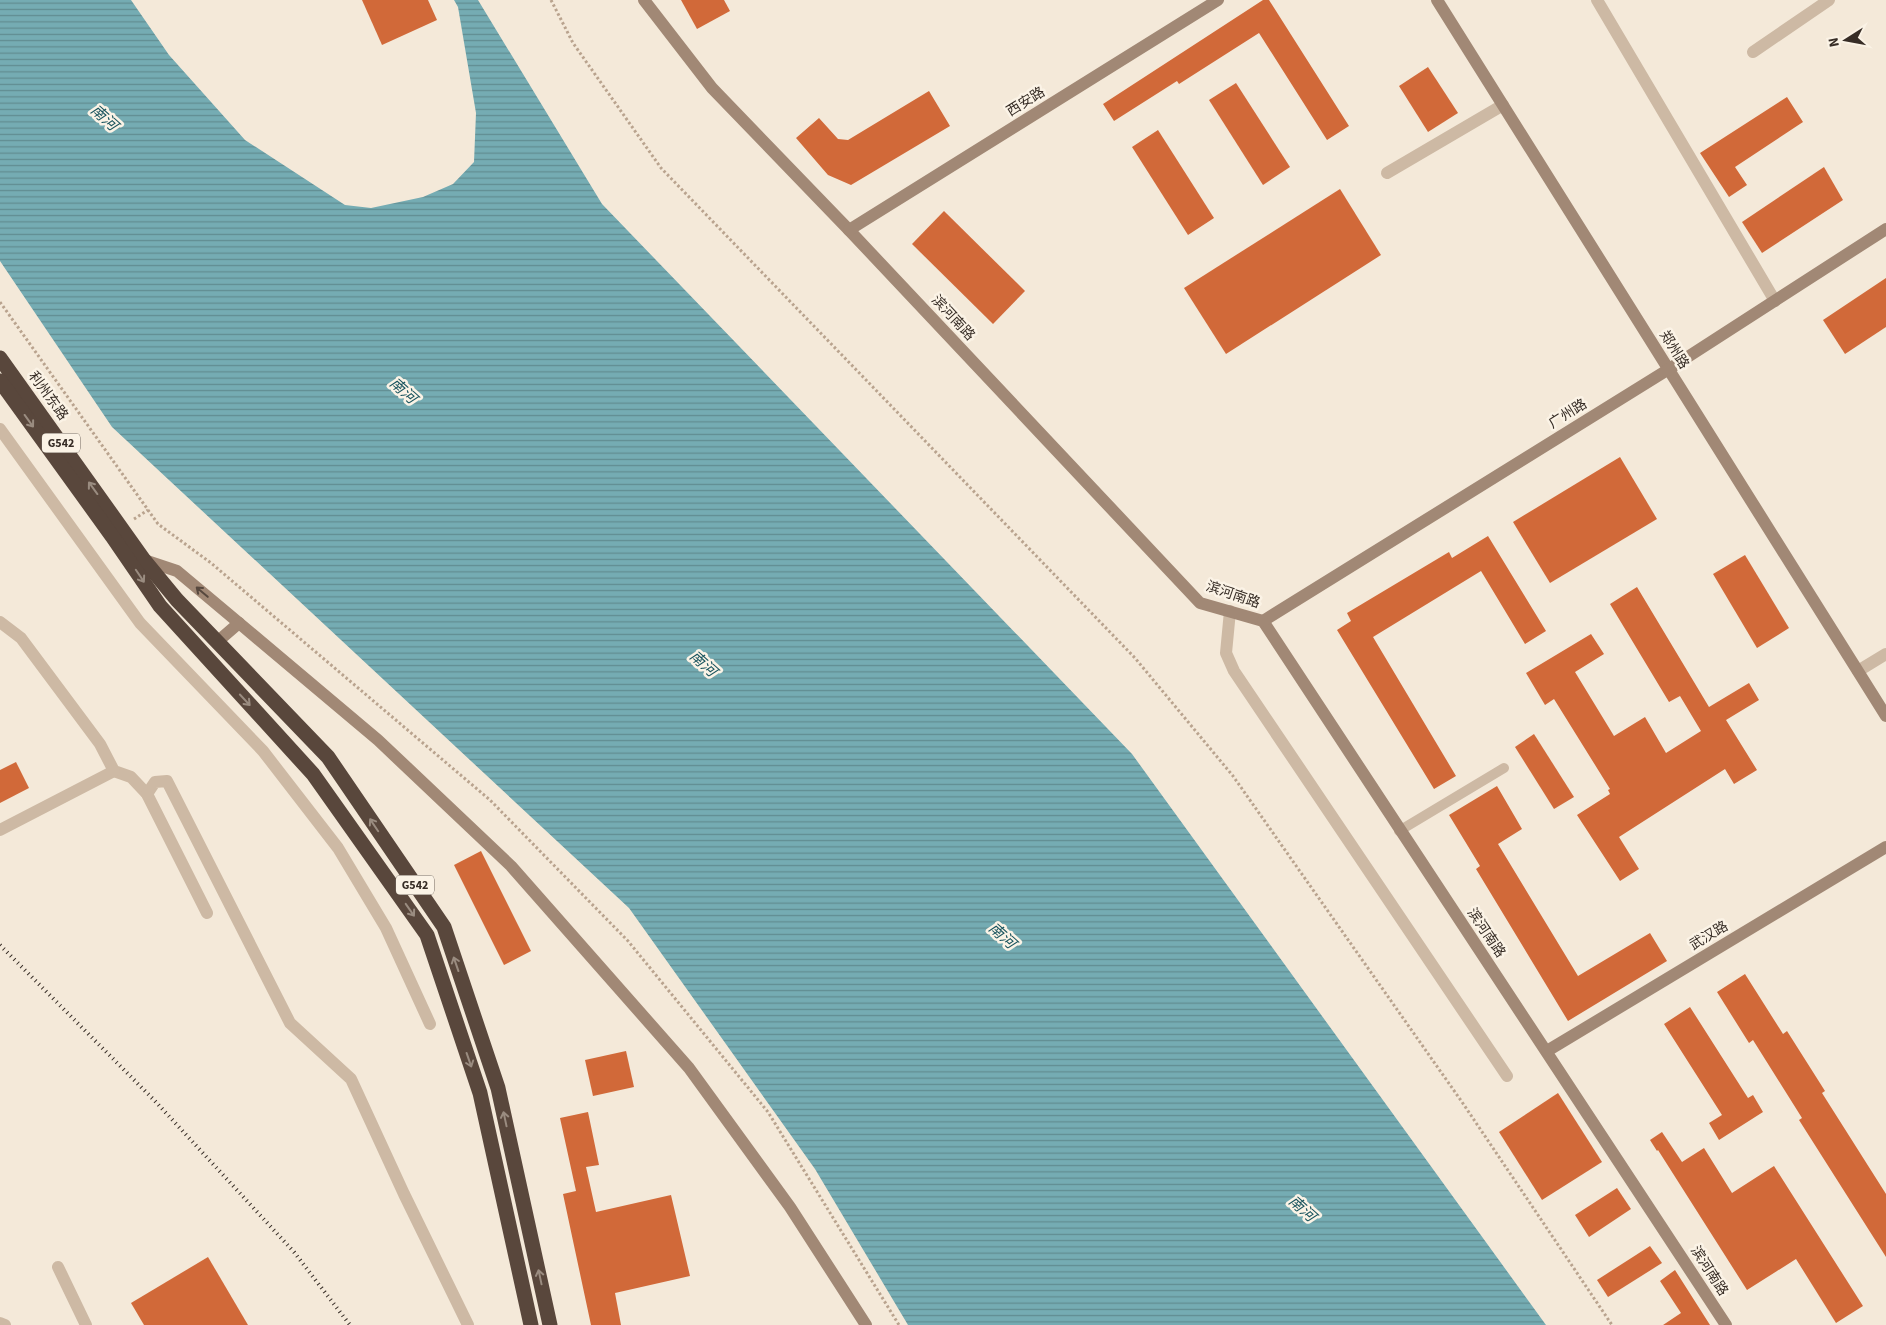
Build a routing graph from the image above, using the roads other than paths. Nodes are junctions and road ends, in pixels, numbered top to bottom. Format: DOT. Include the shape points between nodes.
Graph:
graph roads {
  1 [pos="644,0"];
  2 [pos="1218,0"];
  3 [pos="1437,0"];
  4 [pos="1597,0"];
  5 [pos="1824,1"];
  6 [pos="1753,52"];
  7 [pos="1503,105"];
  8 [pos="1387,173"];
  9 [pos="1886,229"];
  10 [pos="849,230"];
  11 [pos="1775,301"];
  12 [pos="0,358"];
  13 [pos="1669,369"];
  14 [pos="0,381"];
  15 [pos="0,429"];
  16 [pos="117,532"];
  17 [pos="144,560"];
  18 [pos="1230,611"];
  19 [pos="1263,621"];
  20 [pos="0,622"];
  21 [pos="239,623"];
  22 [pos="217,642"];
  23 [pos="1886,654"];
  24 [pos="1858,671"];
  25 [pos="1886,716"];
  26 [pos="1504,768"];
  27 [pos="114,771"];
  28 [pos="146,794"];
  29 [pos="0,830"];
  30 [pos="1399,831"];
  31 [pos="1886,847"];
  32 [pos="207,912"];
  33 [pos="430,1024"];
  34 [pos="1547,1052"];
  35 [pos="1506,1076"];
  36 [pos="58,1268"];
  37 [pos="0,1323"];
  38 [pos="5,1325"];
  39 [pos="86,1325"];
  40 [pos="468,1325"];
  41 [pos="531,1325"];
  42 [pos="550,1325"];
  43 [pos="866,1325"];
  44 [pos="1726,1325"];
  1 -- 10 [label="street, 滨河南路" via="712,88"];
  2 -- 10 [label="street, 西安路"];
  3 -- 7 [label="street, 郑州路"];
  4 -- 11 [label="street"];
  5 -- 6 [label="street"];
  7 -- 8 [label="street"];
  7 -- 13 [label="street, 郑州路"];
  9 -- 11 [label="street, 广州路"];
  10 -- 18 [label="street, 滨河南路" via="1200,602"];
  11 -- 13 [label="street, 广州路"];
  16 -- 12 [label="highway, 利州东路 / G542, one-way"];
  13 -- 19 [label="street, 广州路"];
  13 -- 24 [label="street, 郑州路"];
  14 -- 16 [label="highway, G542, one-way"];
  15 -- 33 [label="street" via="140,623 263,751 338,848 386,928"];
  16 -- 17 [label="highway, G542"];
  16 -- 41 [label="highway, G542, one-way" via="160,606 313,774 427,935 480,1093"];
  21 -- 17 [label="street, one-way" via="177,571"];
  17 -- 22 [label="highway, G542"];
  18 -- 19 [label="street, 滨河南路"];
  18 -- 35 [label="street" via="1226,653 1234,671"];
  19 -- 30 [label="street, 滨河南路"];
  20 -- 27 [label="street" via="21,638 100,744"];
  21 -- 22 [label="street"];
  21 -- 43 [label="street" via="378,740 517,874 689,1068 790,1207"];
  42 -- 22 [label="highway, G542, one-way" via="498,1088 444,927 328,758"];
  23 -- 24 [label="street"];
  24 -- 25 [label="street, 郑州路"];
  26 -- 30 [label="lane"];
  27 -- 28 [label="street" via="131,777"];
  27 -- 29 [label="street"];
  28 -- 32 [label="street"];
  28 -- 40 [label="street" via="155,782 167,781 290,1023 351,1079"];
  30 -- 34 [label="street, 滨河南路"];
  31 -- 34 [label="street, 武汉路"];
  34 -- 44 [label="street, 滨河南路"];
  36 -- 39 [label="street"];
  37 -- 38 [label="street"];
}
